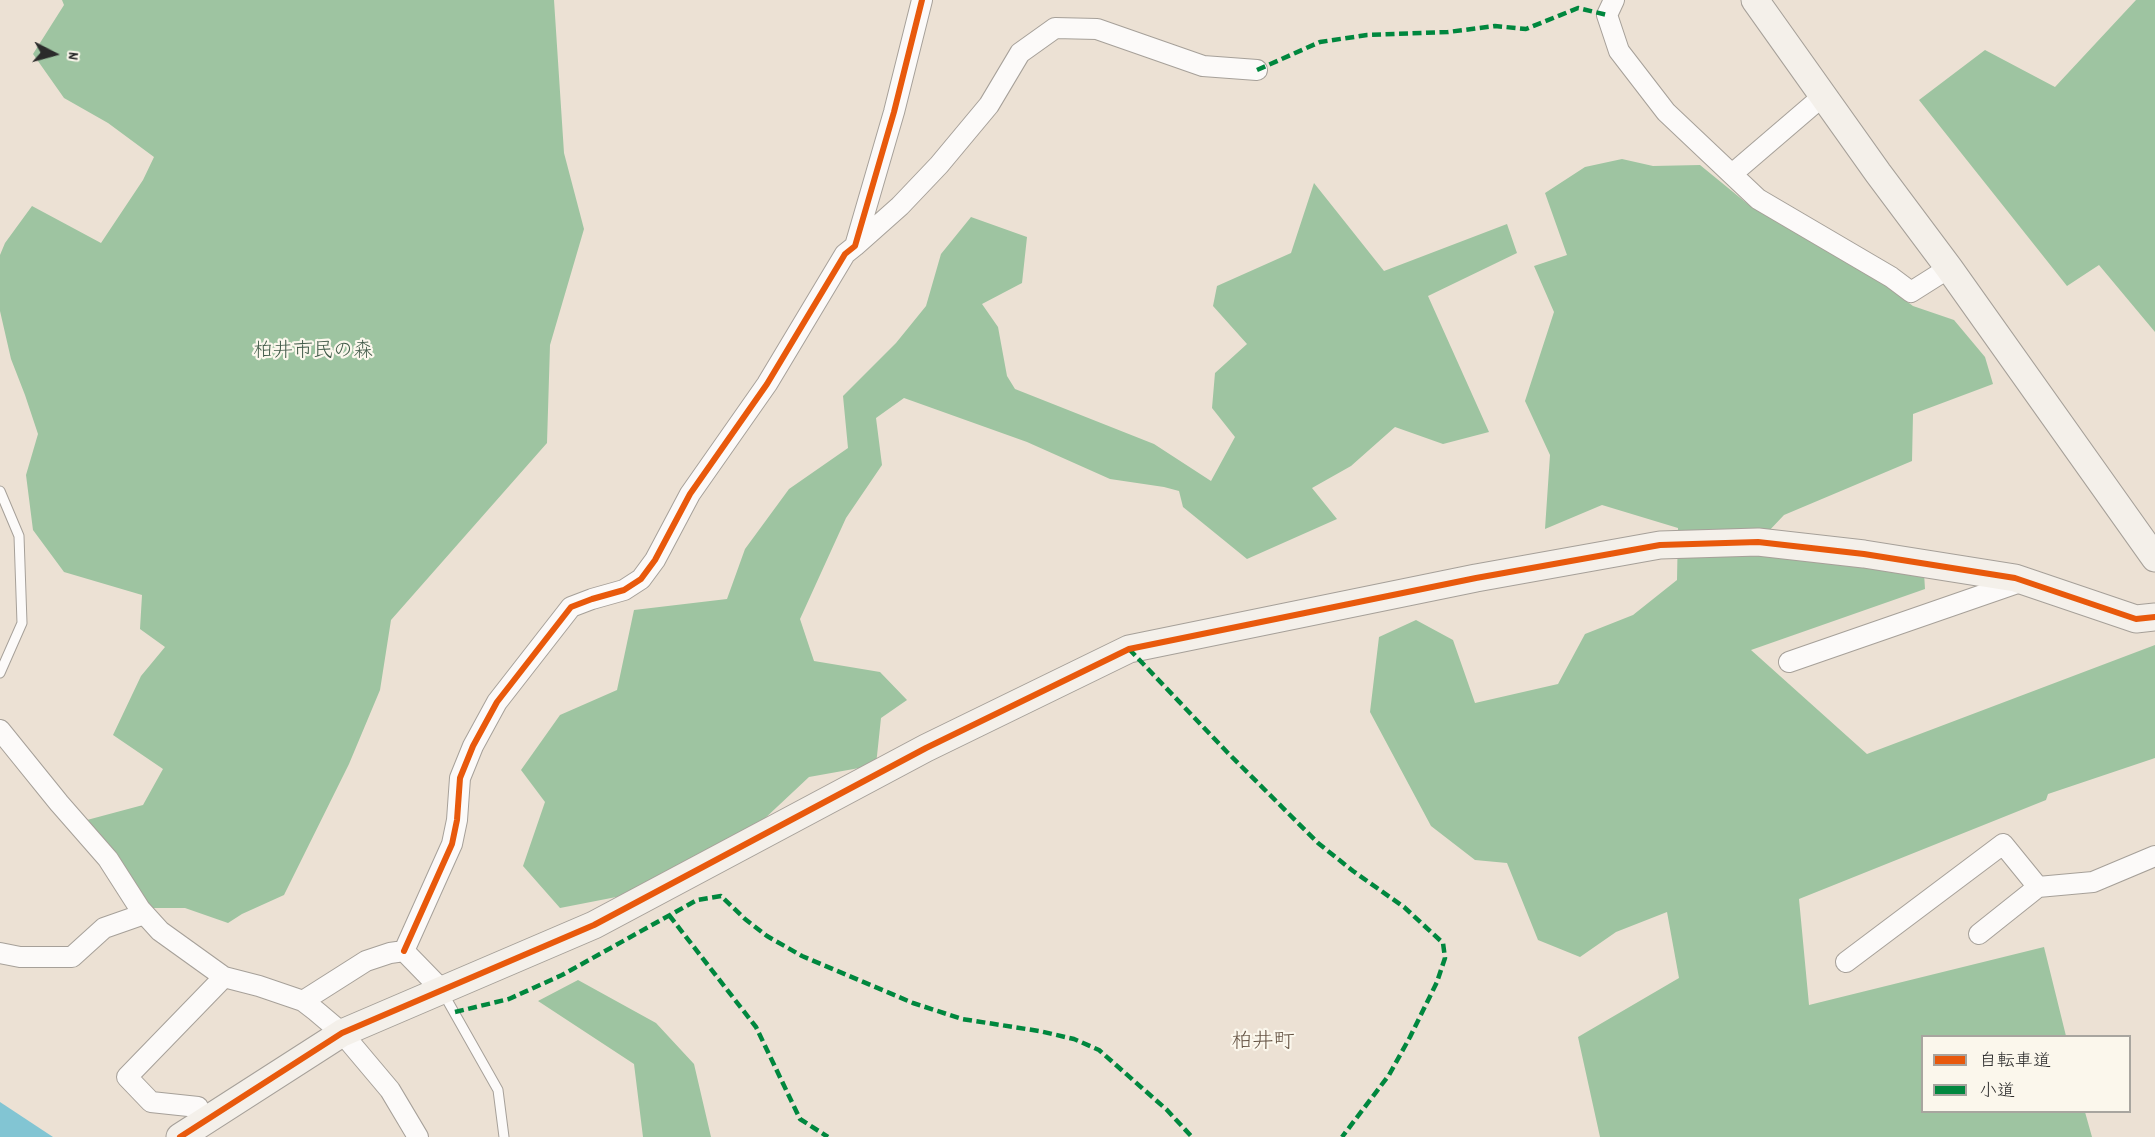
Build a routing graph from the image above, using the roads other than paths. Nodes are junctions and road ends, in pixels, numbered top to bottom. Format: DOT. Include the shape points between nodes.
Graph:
graph roads {
  1 [pos="922,0"];
  2 [pos="1614,0"];
  3 [pos="1755,0"];
  4 [pos="1257,70"];
  5 [pos="1824,96"];
  6 [pos="1732,174"];
  7 [pos="855,246"];
  8 [pos="1949,268"];
  9 [pos="0,491"];
  10 [pos="2155,558"];
  11 [pos="2023,581"];
  12 [pos="2155,617"];
  13 [pos="1789,662"];
  14 [pos="0,673"];
  15 [pos="0,730"];
  16 [pos="2155,856"];
  17 [pos="2038,887"];
  18 [pos="144,914"];
  19 [pos="1979,934"];
  20 [pos="404,951"];
  21 [pos="0,953"];
  22 [pos="1846,962"];
  23 [pos="224,977"];
  24 [pos="441,989"];
  25 [pos="303,1001"];
  26 [pos="342,1033"];
  27 [pos="198,1107"];
  28 [pos="184,1135"];
  29 [pos="417,1137"];
  30 [pos="504,1137"];
  1 -- 7 [label="street"];
  2 -- 6 [label="street" via="1607,15 1619,51 1666,112"];
  3 -- 5 [label="street"];
  4 -- 7 [label="street" via="1203,66 1097,29 1055,28 1020,53 989,105 939,165"];
  5 -- 6 [label="street"];
  5 -- 8 [label="street"];
  6 -- 8 [label="street" via="1758,199 1911,292"];
  7 -- 20 [label="street" via="845,254 767,384 690,494 641,579 624,590 572,607 497,702 460,778 452,844"];
  8 -- 10 [label="street"];
  9 -- 14 [label="lane" via="19,536 22,623"];
  11 -- 12 [label="street" via="2136,619"];
  11 -- 13 [label="street"];
  11 -- 24 [label="street" via="1864,554 1758,542 1660,545 1129,649 926,748 594,925"];
  15 -- 18 [label="street" via="108,858"];
  16 -- 17 [label="street" via="2093,882"];
  17 -- 19 [label="street"];
  17 -- 22 [label="street" via="2003,844"];
  18 -- 21 [label="street" via="104,928 72,957"];
  18 -- 23 [label="street" via="160,931"];
  20 -- 24 [label="street"];
  20 -- 25 [label="street" via="366,961"];
  23 -- 25 [label="street"];
  23 -- 27 [label="street" via="127,1077 151,1102"];
  24 -- 26 [label="street"];
  24 -- 30 [label="lane" via="498,1090"];
  25 -- 26 [label="street"];
  26 -- 28 [label="street"];
  26 -- 29 [label="street" via="390,1090"];
}
